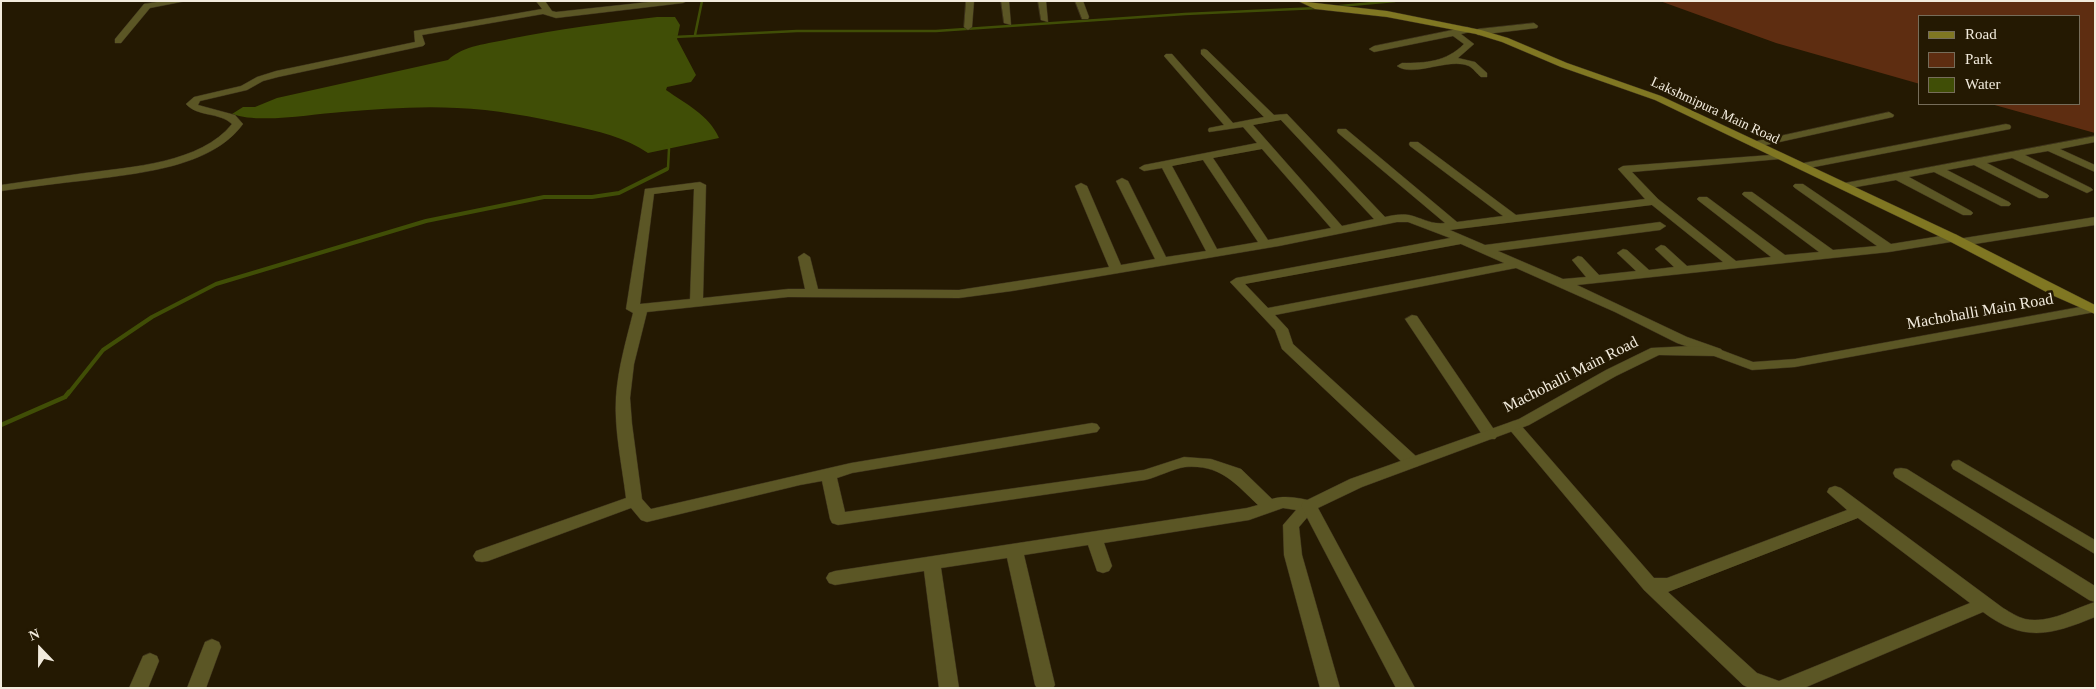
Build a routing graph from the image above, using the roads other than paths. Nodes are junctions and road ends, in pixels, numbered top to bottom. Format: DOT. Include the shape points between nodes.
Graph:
graph roads {
  1 [pos="182,1"];
  2 [pos="540,1"];
  3 [pos="683,1"];
  4 [pos="970,1"];
  5 [pos="1005,1"];
  6 [pos="1042,1"];
  7 [pos="1079,1"];
  8 [pos="1302,1"];
  9 [pos="543,12"];
  10 [pos="1085,17"];
  11 [pos="1045,20"];
  12 [pos="1008,23"];
  13 [pos="1534,26"];
  14 [pos="968,27"];
  15 [pos="1467,30"];
  16 [pos="1478,32"];
  17 [pos="1455,34"];
  18 [pos="118,41"];
  19 [pos="1374,49"];
  20 [pos="1204,52"];
  21 [pos="1169,56"];
  22 [pos="1452,60"];
  23 [pos="1402,66"];
  24 [pos="1484,75"];
  25 [pos="1890,115"];
  26 [pos="1272,119"];
  27 [pos="1246,124"];
  28 [pos="1231,127"];
  29 [pos="2006,127"];
  30 [pos="1213,130"];
  31 [pos="1342,131"];
  32 [pos="2095,139"];
  33 [pos="2082,141"];
  34 [pos="1414,144"];
  35 [pos="1757,144"];
  36 [pos="1264,145"];
  37 [pos="2095,147"];
  38 [pos="2048,148"];
  39 [pos="2013,154"];
  40 [pos="1206,156"];
  41 [pos="1780,156"];
  42 [pos="1975,161"];
  43 [pos="1165,164"];
  44 [pos="1804,166"];
  45 [pos="1144,168"];
  46 [pos="1936,169"];
  47 [pos="2095,169"];
  48 [pos="1898,176"];
  49 [pos="1122,181"];
  50 [pos="1081,186"];
  51 [pos="1799,186"];
  52 [pos="1845,186"];
  53 [pos="1,188"];
  54 [pos="2087,190"];
  55 [pos="1748,194"];
  56 [pos="2043,196"];
  57 [pos="1703,199"];
  58 [pos="1654,200"];
  59 [pos="2006,204"];
  60 [pos="1967,213"];
  61 [pos="1513,218"];
  62 [pos="1381,220"];
  63 [pos="2095,220"];
  64 [pos="1456,226"];
  65 [pos="1660,226"];
  66 [pos="1436,228"];
  67 [pos="1338,229"];
  68 [pos="1461,240"];
  69 [pos="1958,240"];
  70 [pos="1265,244"];
  71 [pos="1890,248"];
  72 [pos="1480,249"];
  73 [pos="1662,250"];
  74 [pos="1213,253"];
  75 [pos="1623,253"];
  76 [pos="1830,254"];
  77 [pos="804,257"];
  78 [pos="1782,259"];
  79 [pos="1578,260"];
  80 [pos="1162,261"];
  81 [pos="1516,264"];
  82 [pos="1734,265"];
  83 [pos="1116,268"];
  84 [pos="1685,271"];
  85 [pos="1647,275"];
  86 [pos="1596,280"];
  87 [pos="1563,284"];
  88 [pos="812,293"];
  89 [pos="696,302"];
  90 [pos="641,308"];
  91 [pos="2093,309"];
  92 [pos="1264,313"];
  93 [pos="1412,319"];
  94 [pos="1716,352"];
  95 [pos="1514,426"];
  96 [pos="1092,428"];
  97 [pos="1490,435"];
  98 [pos="1412,462"];
  99 [pos="1959,465"];
  100 [pos="1902,473"];
  101 [pos="828,475"];
  102 [pos="1836,492"];
  103 [pos="634,501"];
  104 [pos="1270,506"];
  105 [pos="1309,506"];
  106 [pos="1860,511"];
  107 [pos="1094,538"];
  108 [pos="2095,548"];
  109 [pos="1014,551"];
  110 [pos="482,556"];
  111 [pos="932,563"];
  112 [pos="1103,566"];
  113 [pos="835,578"];
  114 [pos="1650,585"];
  115 [pos="2095,595"];
  116 [pos="1985,604"];
  117 [pos="2095,608"];
  118 [pos="212,647"];
  119 [pos="150,661"];
  120 [pos="1045,685"];
  121 [pos="138,688"];
  122 [pos="196,688"];
  123 [pos="949,688"];
  124 [pos="1330,688"];
  125 [pos="1406,688"];
  126 [pos="1775,688"];
  127 [pos="1783,688"];
  1 -- 18 [label="street" via="147,6"];
  2 -- 9 [label="street" via="548,11"];
  3 -- 9 [label="street" via="556,16"];
  4 -- 14 [label="street"];
  5 -- 12 [label="street"];
  6 -- 11 [label="street"];
  7 -- 10 [label="street"];
  8 -- 15 [label="main road, Lakshmipura Main Road" via="1331,9 1386,14"];
  9 -- 53 [label="street" via="417,33 420,44 276,74 244,88 196,99 191,104 194,107 231,116 238,124 215,142 166,164"];
  13 -- 16 [label="street"];
  15 -- 16 [label="main road, Lakshmipura Main Road"];
  15 -- 17 [label="street"];
  16 -- 35 [label="main road, Lakshmipura Main Road" via="1658,98"];
  17 -- 19 [label="street"];
  17 -- 22 [label="street" via="1470,44"];
  20 -- 26 [label="street"];
  21 -- 28 [label="street"];
  22 -- 23 [label="street" via="1427,66"];
  22 -- 24 [label="street" via="1472,64"];
  25 -- 35 [label="street"];
  26 -- 27 [label="street"];
  26 -- 62 [label="street" via="1283,116"];
  27 -- 28 [label="street"];
  27 -- 36 [label="street"];
  28 -- 30 [label="street"];
  29 -- 44 [label="street"];
  31 -- 64 [label="street"];
  32 -- 33 [label="street"];
  33 -- 37 [label="street"];
  33 -- 38 [label="street"];
  34 -- 61 [label="street"];
  35 -- 41 [label="main road, Lakshmipura Main Road"];
  36 -- 40 [label="street"];
  36 -- 67 [label="street"];
  38 -- 39 [label="street"];
  38 -- 47 [label="street"];
  39 -- 42 [label="street"];
  39 -- 54 [label="street"];
  40 -- 43 [label="street"];
  40 -- 70 [label="street"];
  41 -- 44 [label="main road, Lakshmipura Main Road"];
  41 -- 58 [label="street" via="1623,168"];
  42 -- 46 [label="street"];
  42 -- 56 [label="street"];
  43 -- 45 [label="street"];
  43 -- 74 [label="street"];
  44 -- 52 [label="main road, Lakshmipura Main Road"];
  46 -- 48 [label="street"];
  46 -- 59 [label="street"];
  48 -- 52 [label="street"];
  48 -- 60 [label="street"];
  49 -- 80 [label="street"];
  50 -- 83 [label="street"];
  51 -- 71 [label="street"];
  52 -- 69 [label="main road, Lakshmipura Main Road"];
  55 -- 76 [label="street"];
  57 -- 78 [label="street"];
  58 -- 61 [label="street"];
  58 -- 82 [label="street"];
  61 -- 64 [label="street"];
  62 -- 66 [label="street" via="1409,219"];
  62 -- 67 [label="street"];
  63 -- 69 [label="street"];
  64 -- 66 [label="street"];
  65 -- 72 [label="street"];
  66 -- 68 [label="street"];
  67 -- 70 [label="street"];
  68 -- 72 [label="street"];
  68 -- 92 [label="street" via="1236,282"];
  69 -- 71 [label="street"];
  69 -- 91 [label="main road, Lakshmipura Main Road"];
  70 -- 74 [label="street"];
  71 -- 76 [label="street"];
  72 -- 81 [label="street"];
  73 -- 84 [label="street"];
  74 -- 80 [label="street"];
  75 -- 85 [label="street"];
  76 -- 78 [label="street"];
  77 -- 88 [label="street"];
  78 -- 82 [label="street"];
  79 -- 86 [label="street"];
  80 -- 83 [label="street"];
  81 -- 87 [label="street"];
  81 -- 92 [label="street"];
  82 -- 84 [label="street"];
  83 -- 88 [label="street" via="959,294"];
  84 -- 85 [label="street"];
  85 -- 86 [label="street"];
  86 -- 87 [label="street"];
  87 -- 94 [label="street" via="1682,340"];
  88 -- 89 [label="street"];
  89 -- 90 [label="street"];
  89 -- 90 [label="street" via="700,185 650,191 633,309"];
  90 -- 103 [label="street" via="627,364 623,398"];
  91 -- 94 [label="street, Machohalli Main Road" via="1795,364 1752,366"];
  92 -- 98 [label="street" via="1281,329 1287,346"];
  93 -- 97 [label="street"];
  94 -- 95 [label="street, Machohalli Main Road" via="1656,351"];
  95 -- 97 [label="street, Machohalli Main Road"];
  95 -- 114 [label="street"];
  96 -- 101 [label="street" via="851,468"];
  97 -- 98 [label="street, Machohalli Main Road"];
  98 -- 105 [label="street, Machohalli Main Road" via="1356,483"];
  99 -- 108 [label="street"];
  100 -- 115 [label="street"];
  101 -- 103 [label="street" via="647,516"];
  101 -- 104 [label="street" via="838,519 1145,475 1184,462 1211,464 1235,473"];
  102 -- 106 [label="street"];
  103 -- 110 [label="street"];
  104 -- 105 [label="street" via="1282,502"];
  104 -- 107 [label="street" via="1249,514"];
  105 -- 124 [label="street" via="1291,525 1293,555"];
  105 -- 125 [label="street"];
  106 -- 114 [label="street" via="1668,585"];
  106 -- 116 [label="street"];
  107 -- 109 [label="street"];
  107 -- 112 [label="street"];
  109 -- 111 [label="street"];
  109 -- 120 [label="street"];
  111 -- 113 [label="street"];
  111 -- 123 [label="street"];
  114 -- 126 [label="street" via="1750,679"];
  116 -- 117 [label="street" via="2012,621 2039,627 2081,616"];
  116 -- 127 [label="street"];
  118 -- 122 [label="street"];
  119 -- 121 [label="street"];
}
